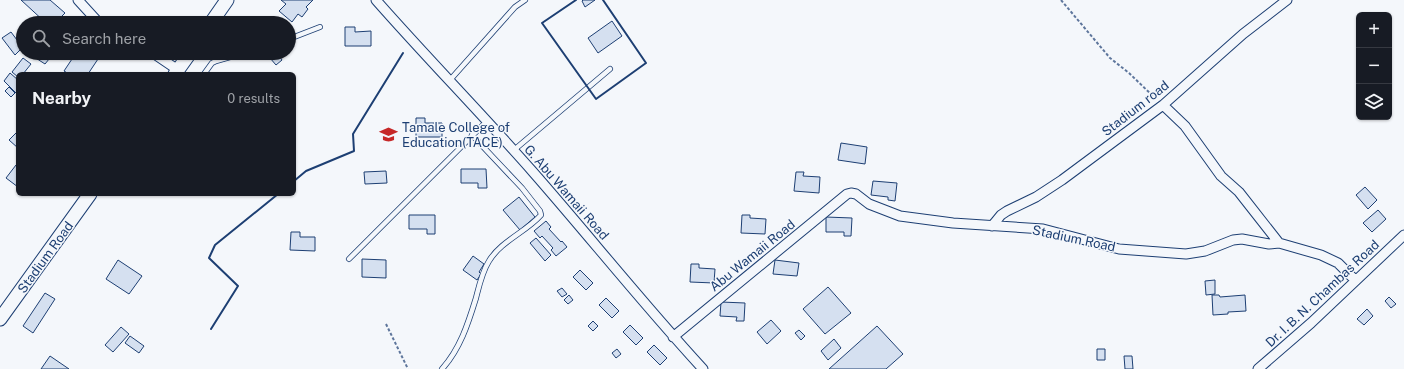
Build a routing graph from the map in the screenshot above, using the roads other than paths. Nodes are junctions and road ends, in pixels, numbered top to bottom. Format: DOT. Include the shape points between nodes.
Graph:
graph roads {
  1 [pos="78,0"];
  2 [pos="227,0"];
  3 [pos="376,0"];
  4 [pos="525,0"];
  5 [pos="1287,0"];
  6 [pos="93,16"];
  7 [pos="216,16"];
  8 [pos="320,27"];
  9 [pos="296,36"];
  10 [pos="162,60"];
  11 [pos="185,60"];
  12 [pos="220,60"];
  13 [pos="610,69"];
  14 [pos="177,72"];
  15 [pos="205,72"];
  16 [pos="450,80"];
  17 [pos="1163,105"];
  18 [pos="487,121"];
  19 [pos="472,135"];
  20 [pos="514,150"];
  21 [pos="847,194"];
  22 [pos="89,196"];
  23 [pos="992,226"];
  24 [pos="1404,235"];
  25 [pos="1279,243"];
  26 [pos="349,259"];
  27 [pos="1355,280"];
  28 [pos="0,319"];
  29 [pos="673,337"];
  30 [pos="443,368"];
  31 [pos="703,369"];
  32 [pos="1258,369"];
  1 -- 6 [label="street"];
  2 -- 7 [label="main road"];
  3 -- 16 [label="street, G. Abu Wamaii Road"];
  4 -- 16 [label="lane" via="515,7"];
  5 -- 17 [label="street, Stadium road" via="1243,34"];
  8 -- 9 [label="lane"];
  10 -- 14 [label="street"];
  11 -- 14 [label="main road"];
  12 -- 15 [label="lane" via="212,63"];
  13 -- 20 [label="lane"];
  16 -- 18 [label="street, G. Abu Wamaii Road"];
  17 -- 23 [label="street, Stadium road" via="1062,180 1001,215"];
  17 -- 25 [label="street" via="1185,126 1221,176 1239,192"];
  18 -- 19 [label="lane"];
  18 -- 20 [label="street, G. Abu Wamaii Road"];
  19 -- 26 [label="lane"];
  19 -- 30 [label="lane" via="522,188 541,215 490,259 468,327"];
  20 -- 29 [label="street, G. Abu Wamaii Road"];
  21 -- 23 [label="street, Stadium Road" via="856,194 869,204 900,216"];
  21 -- 29 [label="street, Abu Wamaii Road"];
  22 -- 28 [label="main road, Stadium Road"];
  23 -- 25 [label="street, Stadium Road" via="1043,229 1119,248 1186,254 1205,251 1233,240"];
  24 -- 27 [label="street, Dr. I. B. N. Chambas Road"];
  25 -- 27 [label="street, Stadium Road" via="1321,255 1338,263"];
  27 -- 32 [label="street, Dr. I. B. N. Chambas Road"];
  29 -- 31 [label="street, G. Abu Wamaii Road"];
}
